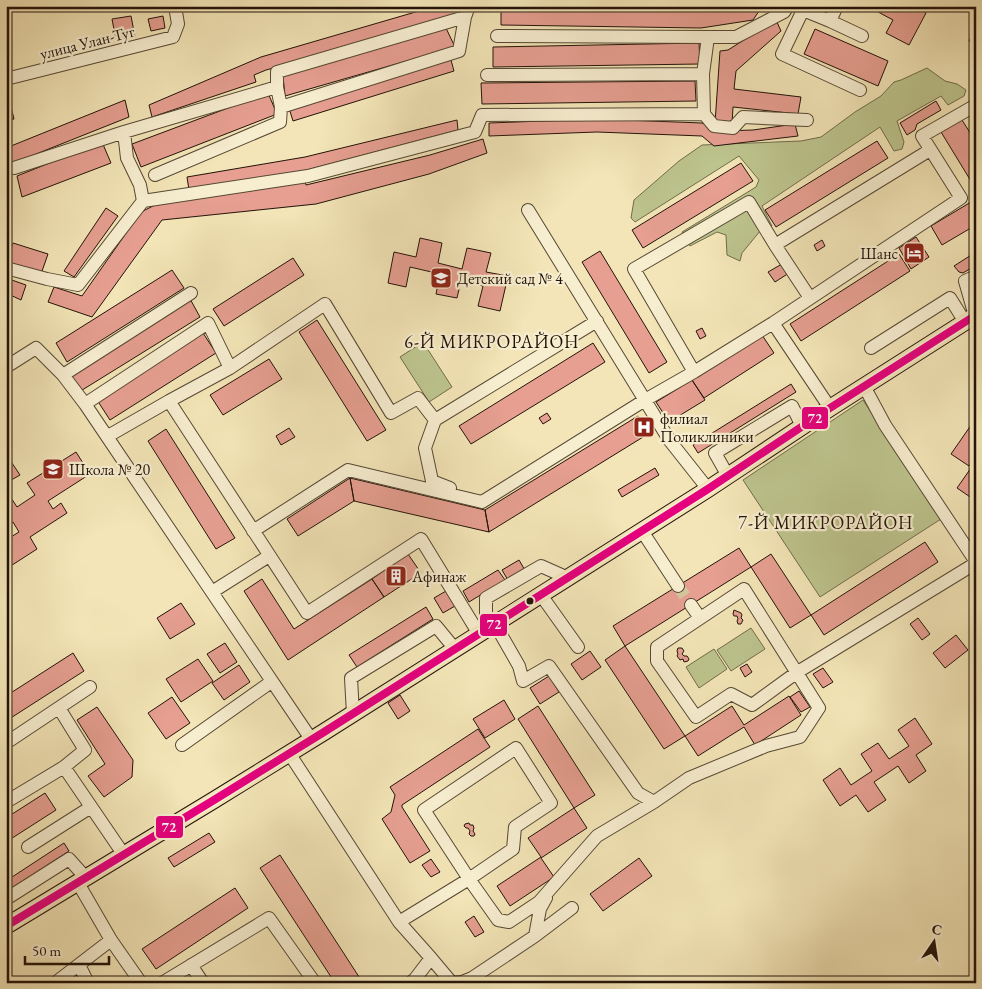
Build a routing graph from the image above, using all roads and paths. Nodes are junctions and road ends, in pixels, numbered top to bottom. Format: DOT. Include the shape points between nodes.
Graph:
graph roads {
  1 [pos="175,6"];
  2 [pos="788,6"];
  3 [pos="837,6"];
  4 [pos="467,12"];
  5 [pos="830,21"];
  6 [pos="497,36"];
  7 [pos="862,36"];
  8 [pos="708,37"];
  9 [pos="703,74"];
  10 [pos="487,75"];
  11 [pos="6,79"];
  12 [pos="277,87"];
  13 [pos="860,90"];
  14 [pos="976,105"];
  15 [pos="280,107"];
  16 [pos="704,114"];
  17 [pos="807,120"];
  18 [pos="124,132"];
  19 [pos="930,150"];
  20 [pos="14,168"];
  21 [pos="155,174"];
  22 [pos="143,201"];
  23 [pos="528,210"];
  24 [pos="775,245"];
  25 [pos="6,268"];
  26 [pos="976,276"];
  27 [pos="191,293"];
  28 [pos="810,298"];
  29 [pos="972,318"];
  30 [pos="597,320"];
  31 [pos="773,323"];
  32 [pos="871,348"];
  33 [pos="6,367"];
  34 [pos="230,368"];
  35 [pos="694,372"];
  36 [pos="63,375"];
  37 [pos="864,386"];
  38 [pos="645,400"];
  39 [pos="169,401"];
  40 [pos="85,404"];
  41 [pos="830,408"];
  42 [pos="435,420"];
  43 [pos="802,426"];
  44 [pos="108,436"];
  45 [pos="728,476"];
  46 [pos="708,489"];
  47 [pos="482,502"];
  48 [pos="253,531"];
  49 [pos="642,531"];
  50 [pos="269,556"];
  51 [pos="976,562"];
  52 [pos="568,578"];
  53 [pos="678,586"];
  54 [pos="212,592"];
  55 [pos="541,595"];
  56 [pos="691,605"];
  57 [pos="700,618"];
  58 [pos="486,629"];
  59 [pos="578,647"];
  60 [pos="455,650"];
  61 [pos="796,673"];
  62 [pos="271,682"];
  63 [pos="90,687"];
  64 [pos="59,708"];
  65 [pos="352,714"];
  66 [pos="310,739"];
  67 [pos="6,743"];
  68 [pos="182,745"];
  69 [pos="289,753"];
  70 [pos="64,768"];
  71 [pos="6,802"];
  72 [pos="654,802"];
  73 [pos="91,807"];
  74 [pos="28,847"];
  75 [pos="124,855"];
  76 [pos="469,879"];
  77 [pos="82,880"];
  78 [pos="549,892"];
  79 [pos="6,900"];
  80 [pos="572,908"];
  81 [pos="399,922"];
  82 [pos="6,926"];
  83 [pos="535,936"];
  84 [pos="111,940"];
  85 [pos="432,958"];
  86 [pos="79,965"];
  87 [pos="191,965"];
  88 [pos="56,983"];
  89 [pos="88,983"];
  90 [pos="141,983"];
  91 [pos="162,983"];
  92 [pos="203,983"];
  93 [pos="315,983"];
  94 [pos="410,983"];
  1 -- 11 [label="street, улица Улан-Туг" via="178,24 173,37"];
  2 -- 8 [label="street" via="784,12 736,37"];
  3 -- 5 [label="street"];
  4 -- 12 [label="street" via="277,72"];
  4 -- 15 [label="street" via="459,51"];
  5 -- 7 [label="street"];
  5 -- 13 [label="street" via="803,10 782,54"];
  6 -- 8 [label="street"];
  8 -- 9 [label="street"];
  9 -- 10 [label="street"];
  9 -- 16 [label="street"];
  12 -- 15 [label="street"];
  12 -- 18 [label="street"];
  14 -- 19 [label="street" via="922,136"];
  15 -- 21 [label="street" via="280,122"];
  16 -- 17 [label="street" via="714,126 733,128 743,117"];
  16 -- 22 [label="street" via="482,115 475,132 308,176"];
  18 -- 20 [label="street"];
  18 -- 22 [label="street" via="128,158"];
  19 -- 24 [label="street"];
  19 -- 28 [label="street" via="961,198"];
  22 -- 25 [label="street" via="78,285"];
  23 -- 30 [label="street"];
  24 -- 28 [label="street"];
  24 -- 35 [label="street" via="749,202 634,269"];
  26 -- 29 [label="street" via="966,281"];
  27 -- 36 [label="street"];
  28 -- 31 [label="street"];
  29 -- 32 [label="street" via="950,298"];
  29 -- 37 [label="main road"];
  30 -- 38 [label="street"];
  30 -- 42 [label="street"];
  31 -- 35 [label="street"];
  31 -- 41 [label="street"];
  33 -- 36 [label="street" via="36,348"];
  34 -- 39 [label="street"];
  34 -- 40 [label="street" via="208,323"];
  34 -- 42 [label="street" via="325,304 391,414 418,398"];
  35 -- 38 [label="street"];
  36 -- 40 [label="street"];
  37 -- 41 [label="main road"];
  37 -- 51 [label="street"];
  38 -- 46 [label="street" via="670,441"];
  38 -- 47 [label="street"];
  39 -- 44 [label="street"];
  39 -- 48 [label="street"];
  40 -- 44 [label="street"];
  41 -- 43 [label="main road"];
  42 -- 47 [label="street" via="425,448 432,481"];
  43 -- 45 [label="main road"];
  43 -- 45 [label="street" via="792,406 715,453"];
  44 -- 54 [label="street"];
  45 -- 46 [label="main road"];
  46 -- 49 [label="main road"];
  47 -- 48 [label="street" via="348,470"];
  48 -- 50 [label="street"];
  49 -- 52 [label="main road"];
  49 -- 53 [label="street"];
  50 -- 54 [label="street"];
  50 -- 58 [label="street" via="307,613 421,539"];
  51 -- 61 [label="street"];
  52 -- 55 [label="main road"];
  52 -- 58 [label="street" via="541,566 486,598"];
  54 -- 62 [label="street"];
  55 -- 58 [label="main road"];
  55 -- 59 [label="street"];
  56 -- 57 [label="street"];
  57 -- 61 [label="street" via="744,589"];
  57 -- 61 [label="street" via="657,647 657,661 696,717 731,694 752,705"];
  58 -- 60 [label="main road"];
  58 -- 72 [label="street" via="519,666 522,681 549,666 638,793"];
  60 -- 65 [label="main road"];
  60 -- 65 [label="street" via="436,626 351,678"];
  61 -- 72 [label="street" via="819,708 800,737 766,746 689,778"];
  62 -- 66 [label="street"];
  62 -- 68 [label="street"];
  63 -- 64 [label="street"];
  64 -- 67 [label="street"];
  64 -- 70 [label="street" via="85,750"];
  65 -- 66 [label="main road"];
  66 -- 69 [label="main road"];
  69 -- 75 [label="main road"];
  69 -- 81 [label="street"];
  70 -- 71 [label="street"];
  70 -- 73 [label="street"];
  72 -- 78 [label="street" via="597,836"];
  73 -- 74 [label="street"];
  73 -- 75 [label="street"];
  75 -- 77 [label="main road"];
  76 -- 76 [label="street" via="424,810 516,748 551,803 515,827 513,849"];
  76 -- 78 [label="street" via="498,920 509,922"];
  76 -- 81 [label="street"];
  77 -- 79 [label="street" via="69,859"];
  77 -- 82 [label="main road"];
  77 -- 84 [label="street"];
  78 -- 83 [label="street" via="540,909"];
  80 -- 83 [label="street"];
  81 -- 85 [label="street"];
  83 -- 85 [label="street" via="462,982 452,983"];
  84 -- 86 [label="street"];
  84 -- 90 [label="street"];
  85 -- 94 [label="street"];
  86 -- 88 [label="street"];
  86 -- 89 [label="street"];
  87 -- 91 [label="street"];
  87 -- 92 [label="street"];
  87 -- 93 [label="street" via="269,918"];
}
